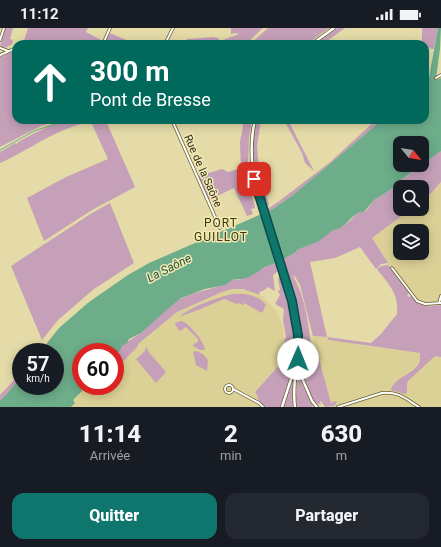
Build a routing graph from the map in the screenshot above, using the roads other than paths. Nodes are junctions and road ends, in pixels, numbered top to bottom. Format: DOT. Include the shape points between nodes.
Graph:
graph roads {
  1 [pos="4,28"];
  2 [pos="110,28"];
  3 [pos="173,28"];
  4 [pos="334,28"];
  5 [pos="0,40"];
  6 [pos="105,40"];
  7 [pos="167,40"];
  8 [pos="318,40"];
  9 [pos="0,48"];
  10 [pos="12,50"];
  11 [pos="9,51"];
  12 [pos="0,55"];
  13 [pos="441,75"];
  14 [pos="436,78"];
  15 [pos="174,124"];
  16 [pos="254,124"];
  17 [pos="220,228"];
  18 [pos="392,268"];
  19 [pos="441,296"];
  20 [pos="440,303"];
  21 [pos="297,324"];
  22 [pos="298,335"];
  23 [pos="233,389"];
  24 [pos="262,407"];
  25 [pos="282,407"];
  26 [pos="295,407"];
  27 [pos="317,407"];
  28 [pos="338,407"];
  29 [pos="418,407"];
  1 -- 5 [label="street"];
  2 -- 6 [label="street"];
  3 -- 7 [label="street"];
  4 -- 8 [label="main road"];
  9 -- 11 [label="street"];
  10 -- 11 [label="street"];
  11 -- 12 [label="street"];
  13 -- 14 [label="street"];
  15 -- 17 [label="street, Rue de la Saône"];
  16 -- 21 [label="main road" via="251,142 254,179"];
  18 -- 20 [label="street" via="417,301 425,304"];
  19 -- 20 [label="street"];
  21 -- 22 [label="main road"];
  21 -- 25 [label="main road" via="295,365"];
  22 -- 26 [label="main road"];
  22 -- 27 [label="main road" via="302,378"];
  23 -- 23 [label="street" via="229,385 225,389 229,394"];
  23 -- 24 [label="street"];
  28 -- 29 [label="street" via="386,392 402,395"];
}
